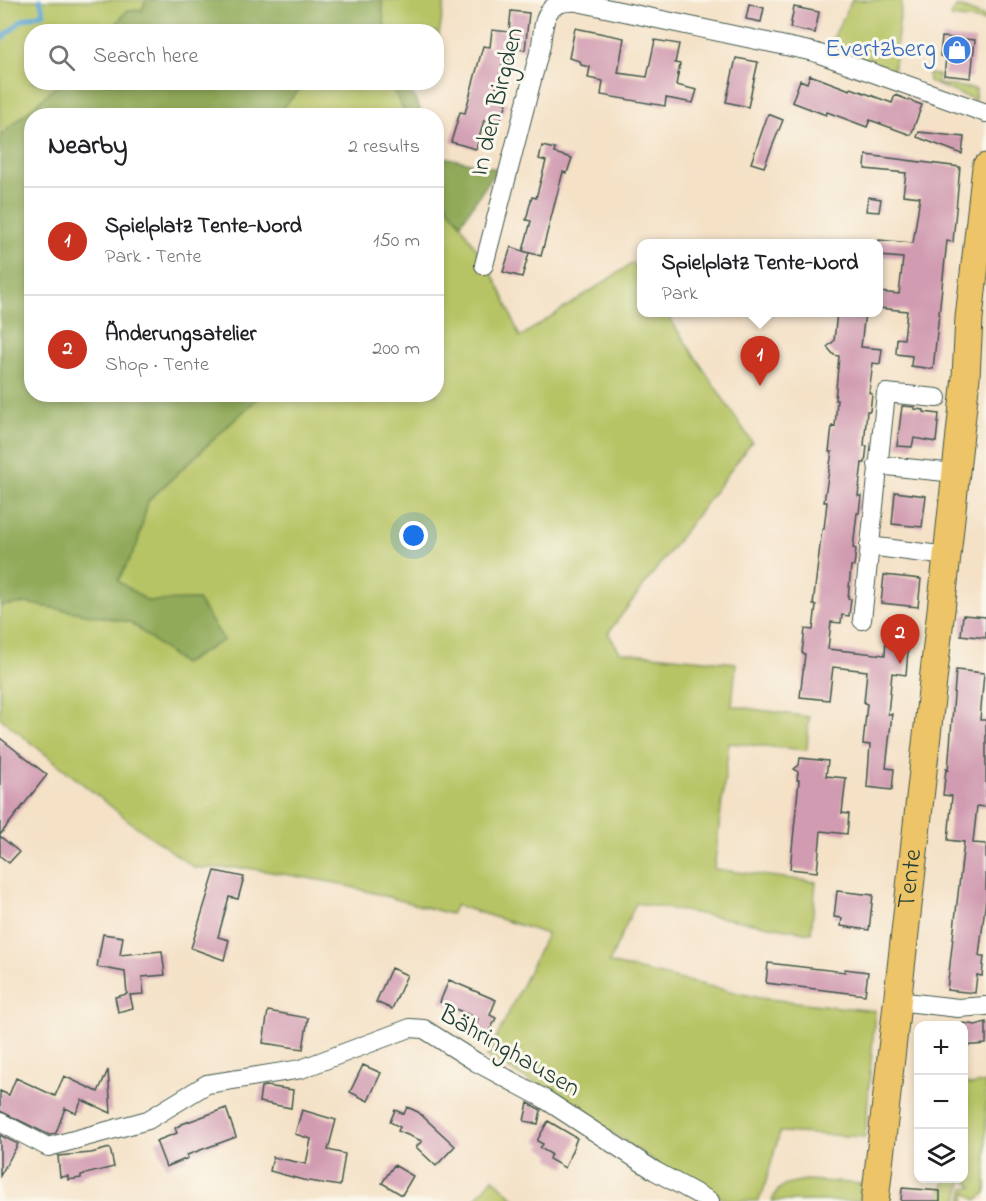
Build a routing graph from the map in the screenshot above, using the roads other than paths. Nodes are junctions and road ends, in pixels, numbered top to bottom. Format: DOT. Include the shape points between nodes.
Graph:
graph roads {
  1 [pos="986,113"];
  2 [pos="986,167"];
  3 [pos="484,265"];
  4 [pos="937,398"];
  5 [pos="877,465"];
  6 [pos="955,473"];
  7 [pos="870,546"];
  8 [pos="947,556"];
  9 [pos="862,620"];
  10 [pos="897,1001"];
  11 [pos="986,1006"];
  12 [pos="0,1122"];
  13 [pos="710,1201"];
  14 [pos="875,1201"];
  1 -- 3 [label="street, In den Birgden" via="814,52 564,1 551,8 544,21"];
  2 -- 6 [label="main road, Tente"];
  4 -- 5 [label="street" via="886,393"];
  5 -- 6 [label="street"];
  5 -- 7 [label="street"];
  6 -- 8 [label="main road, Tente"];
  7 -- 8 [label="street"];
  7 -- 9 [label="street"];
  8 -- 10 [label="main road, Tente"];
  10 -- 11 [label="street" via="958,1008"];
  10 -- 14 [label="main road, Tente"];
  12 -- 13 [label="street, Bähringhausen" via="48,1147 148,1120 207,1084 301,1069 410,1028 424,1029"];
}
